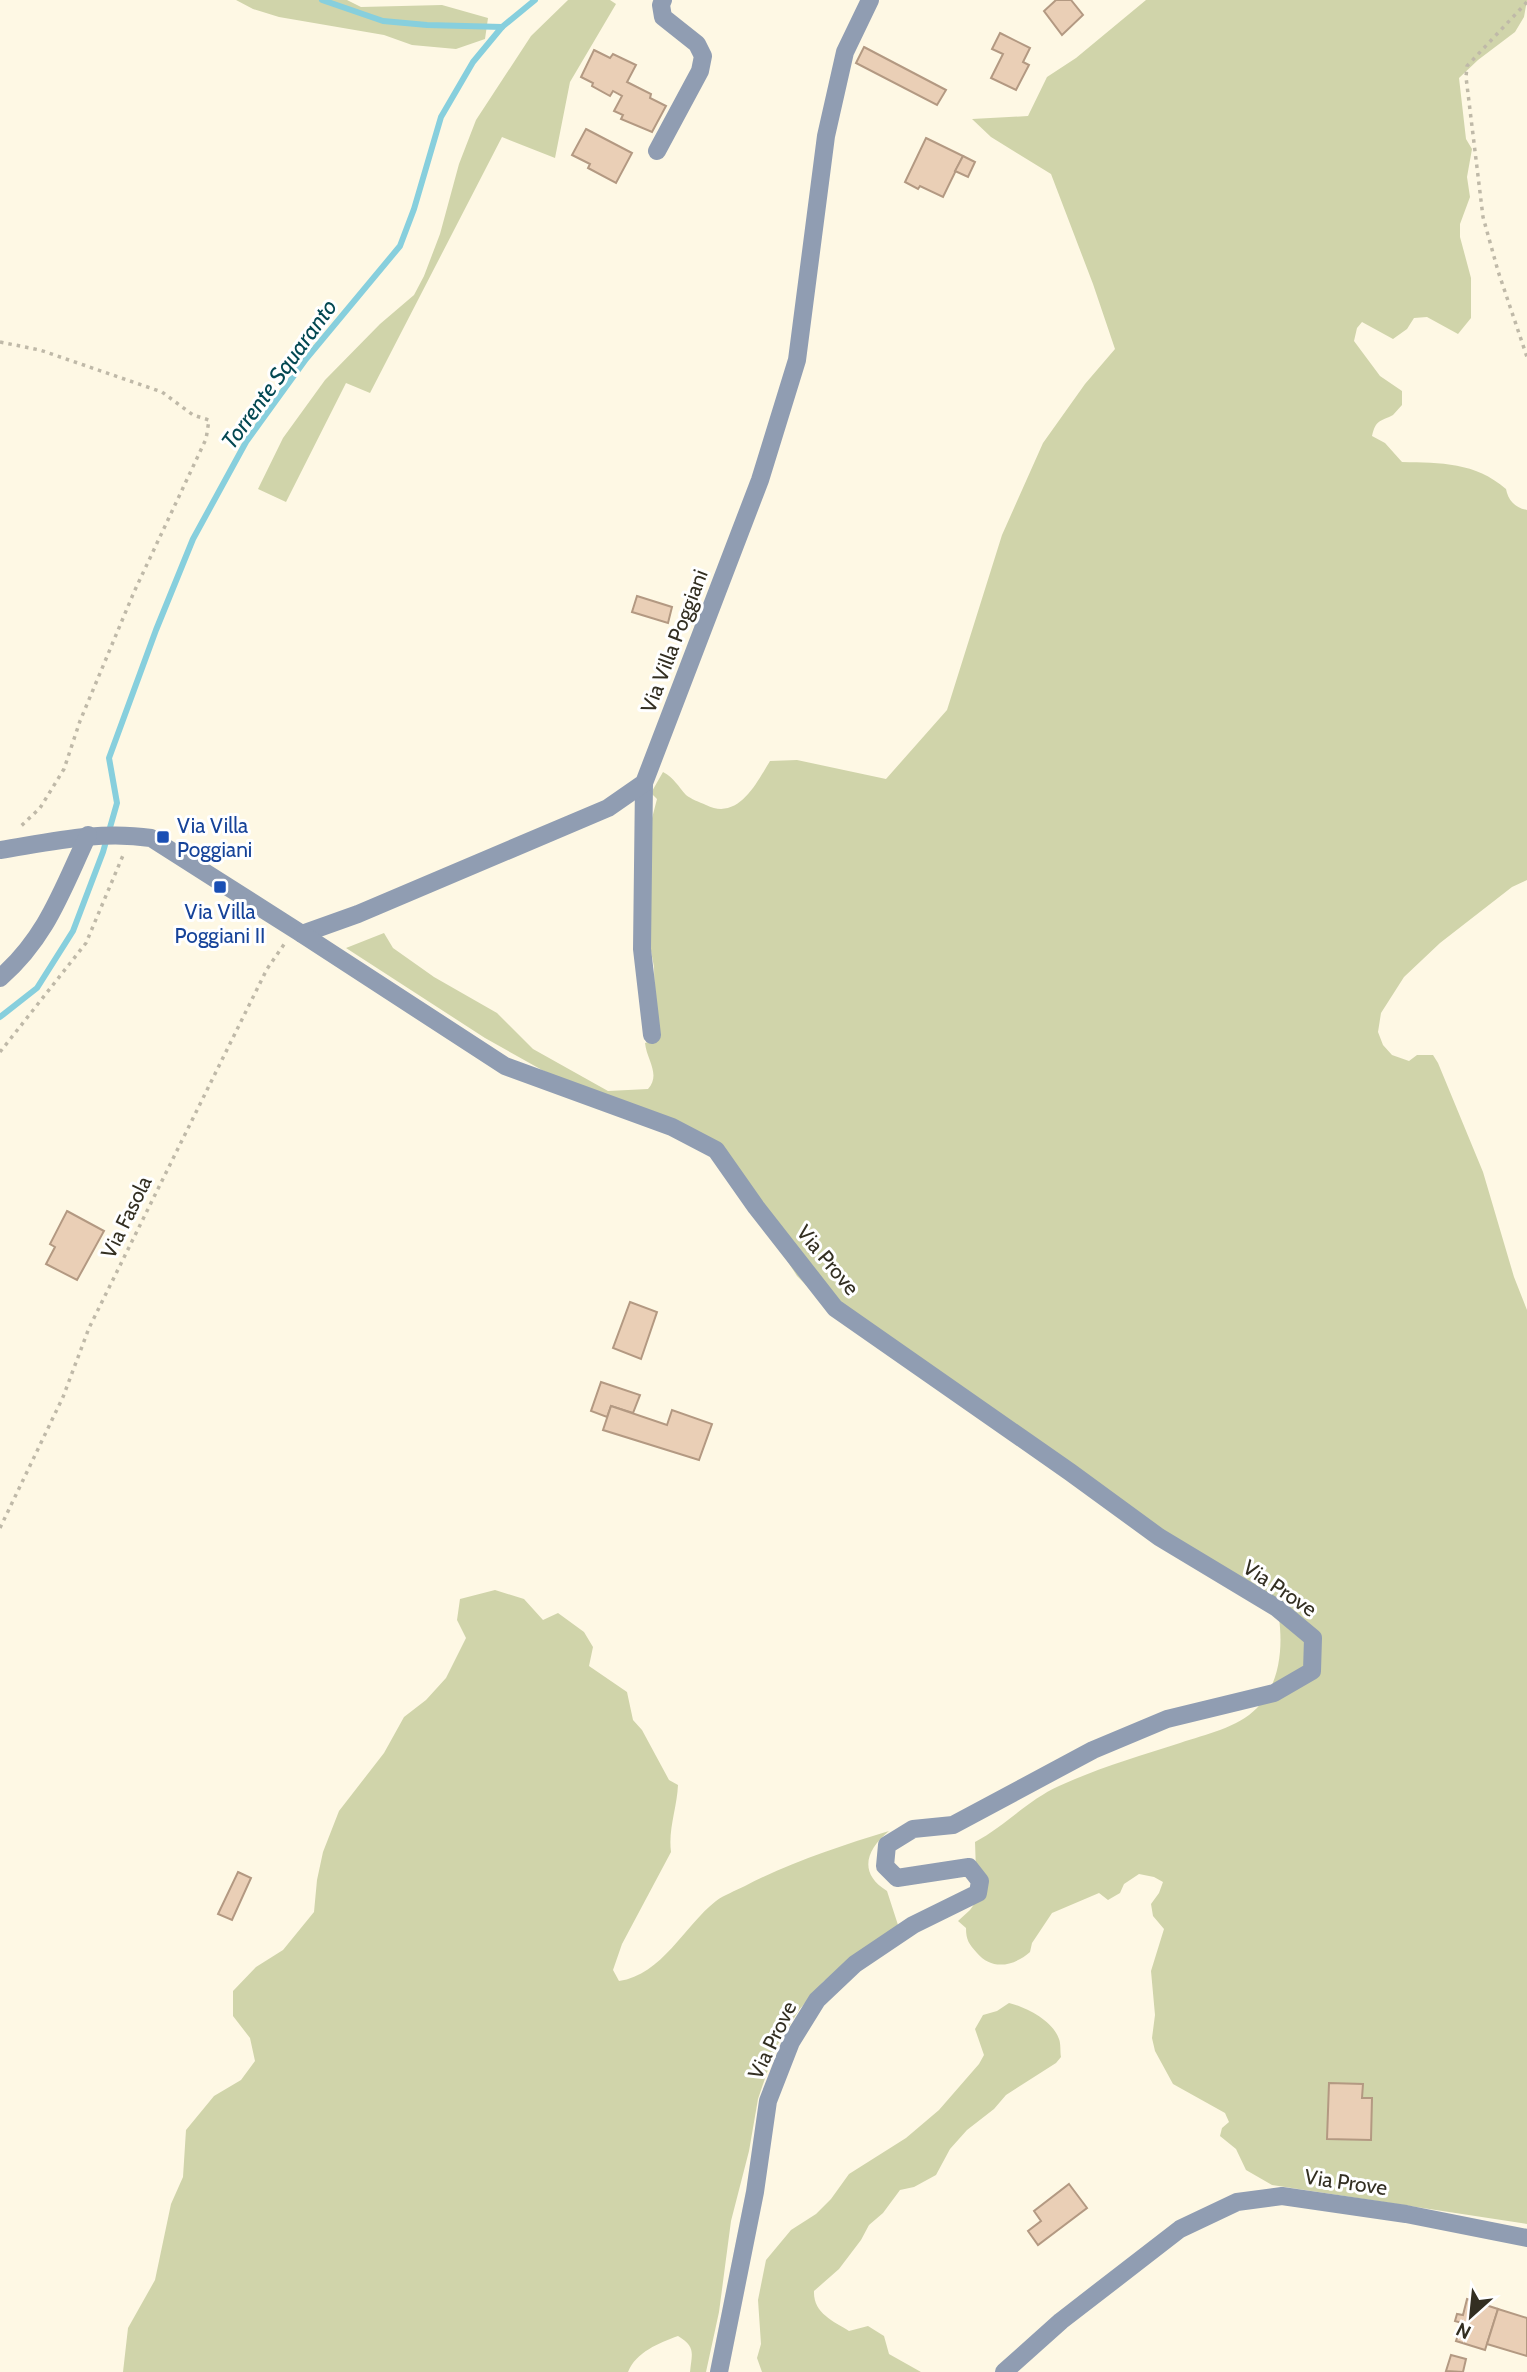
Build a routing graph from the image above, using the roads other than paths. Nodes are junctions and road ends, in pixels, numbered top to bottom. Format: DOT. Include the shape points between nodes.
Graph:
graph roads {
  1 [pos="663,0"];
  2 [pos="870,0"];
  3 [pos="657,151"];
  4 [pos="644,783"];
  5 [pos="88,835"];
  6 [pos="0,850"];
  7 [pos="302,934"];
  8 [pos="0,978"];
  9 [pos="652,1035"];
  10 [pos="1527,2238"];
  11 [pos="719,2372"];
  12 [pos="1004,2372"];
  1 -- 3 [label="street" via="663,17 697,44 703,56 700,71"];
  2 -- 4 [label="street, Via Villa Poggiani" via="845,52 826,136 797,360 760,480"];
  4 -- 7 [label="street" via="608,808"];
  4 -- 9 [label="street" via="642,950"];
  5 -- 6 [label="street"];
  5 -- 7 [label="street" via="151,838"];
  5 -- 8 [label="street" via="46,926"];
  7 -- 11 [label="street, Via Prove" via="505,1066 672,1127 716,1150 835,1308 1159,1537 1277,1608 1313,1638 1312,1671 1274,1693 1167,1719 1093,1750 953,1825 913,1829 887,1845 885,1866 897,1878 970,1867 980,1881 978,1893 913,1924 855,1964 817,2000 791,2042 768,2101"];
  10 -- 12 [label="street, Via Prove" via="1282,2196 1237,2202 1180,2230 1061,2321"];
}
